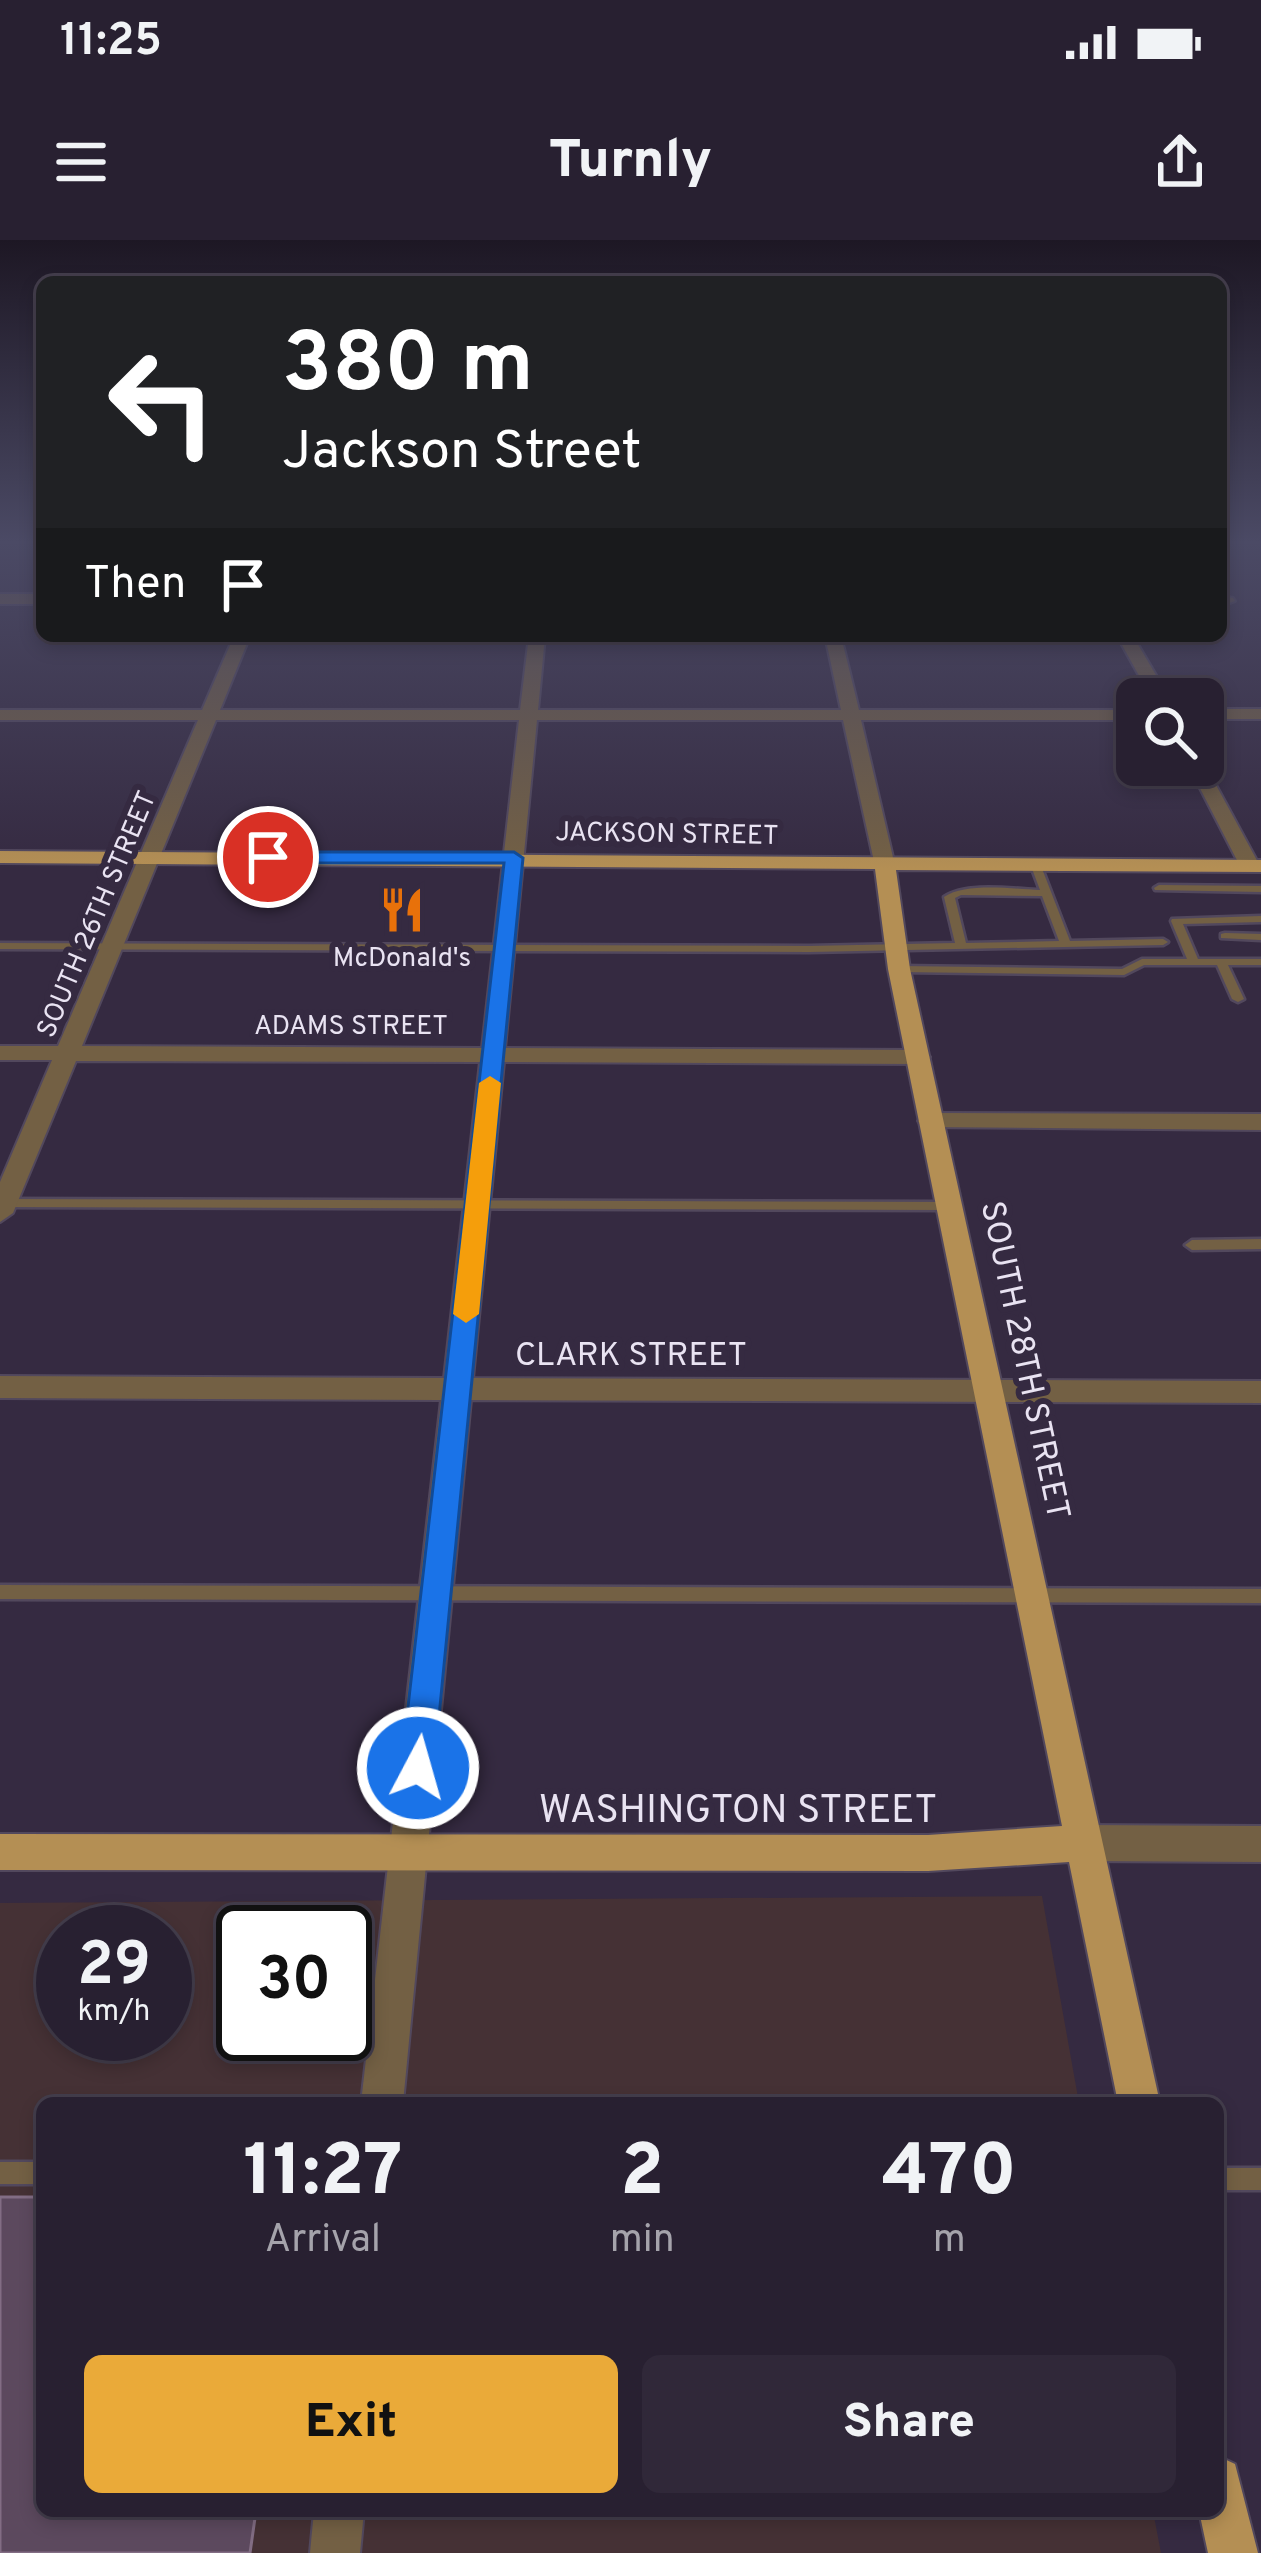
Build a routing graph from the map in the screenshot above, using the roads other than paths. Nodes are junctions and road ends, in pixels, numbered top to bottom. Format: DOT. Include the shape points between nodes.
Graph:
graph roads {
  1 [pos="235,653"];
  2 [pos="535,653"];
  3 [pos="836,653"];
  4 [pos="1224,714"];
  5 [pos="1261,714"];
  6 [pos="0,715"];
  7 [pos="1116,715"];
  8 [pos="209,716"];
  9 [pos="529,716"];
  10 [pos="849,717"];
  11 [pos="1209,786"];
  12 [pos="0,857"];
  13 [pos="149,857"];
  14 [pos="514,858"];
  15 [pos="885,866"];
  16 [pos="1036,866"];
  17 [pos="1187,866"];
  18 [pos="1258,876"];
  19 [pos="1159,888"];
  20 [pos="1046,893"];
  21 [pos="1207,905"];
  22 [pos="1261,919"];
  23 [pos="1225,936"];
  24 [pos="1261,937"];
  25 [pos="1163,942"];
  26 [pos="1065,943"];
  27 [pos="0,946"];
  28 [pos="961,946"];
  29 [pos="112,947"];
  30 [pos="504,948"];
  31 [pos="898,959"];
  32 [pos="1194,962"];
  33 [pos="1221,962"];
  34 [pos="1261,962"];
  35 [pos="1238,999"];
  36 [pos="0,1053"];
  37 [pos="67,1054"];
  38 [pos="493,1055"];
  39 [pos="918,1057"];
  40 [pos="931,1121"];
  41 [pos="1261,1122"];
  42 [pos="477,1204"];
  43 [pos="1,1206"];
  44 [pos="948,1206"];
  45 [pos="1261,1244"];
  46 [pos="1192,1245"];
  47 [pos="0,1387"];
  48 [pos="458,1389"];
  49 [pos="986,1391"];
  50 [pos="1261,1392"];
  51 [pos="0,1592"];
  52 [pos="436,1594"];
  53 [pos="1261,1596"];
  54 [pos="1031,1597"];
  55 [pos="1081,1843"];
  56 [pos="1261,1844"];
  57 [pos="0,1852"];
  58 [pos="408,1856"];
  59 [pos="383,2097"];
  60 [pos="1137,2097"];
  61 [pos="0,2173"];
  62 [pos="36,2173"];
  63 [pos="1224,2179"];
  64 [pos="1261,2179"];
  65 [pos="1224,2510"];
  66 [pos="338,2517"];
  67 [pos="334,2553"];
  68 [pos="1233,2553"];
  1 -- 8 [label="street, SOUTH 26TH STREET"];
  2 -- 9 [label="street"];
  3 -- 10 [label="street, SOUTH 28TH STREET"];
  4 -- 5 [label="street"];
  6 -- 8 [label="street"];
  7 -- 10 [label="street"];
  8 -- 9 [label="street"];
  8 -- 13 [label="street, SOUTH 26TH STREET"];
  9 -- 10 [label="street"];
  9 -- 14 [label="street"];
  10 -- 15 [label="street, SOUTH 28TH STREET"];
  11 -- 18 [label="street"];
  12 -- 13 [label="main road, JACKSON STREET"];
  13 -- 14 [label="main road, JACKSON STREET"];
  13 -- 29 [label="street, SOUTH 26TH STREET"];
  14 -- 15 [label="main road, JACKSON STREET"];
  14 -- 30 [label="street"];
  15 -- 16 [label="main road, JACKSON STREET"];
  15 -- 31 [label="main road, SOUTH 28TH STREET"];
  16 -- 17 [label="main road, JACKSON STREET"];
  16 -- 20 [label="lane"];
  17 -- 18 [label="main road, JACKSON STREET"];
  17 -- 21 [label="lane"];
  18 -- 21 [label="lane"];
  19 -- 21 [label="lane"];
  20 -- 26 [label="lane"];
  20 -- 28 [label="lane" via="949,897"];
  21 -- 22 [label="lane"];
  21 -- 32 [label="lane" via="1176,921"];
  23 -- 24 [label="lane"];
  25 -- 26 [label="lane"];
  26 -- 28 [label="lane"];
  27 -- 29 [label="lane"];
  28 -- 31 [label="lane"];
  29 -- 30 [label="lane"];
  29 -- 37 [label="street, SOUTH 26TH STREET"];
  30 -- 31 [label="lane"];
  30 -- 38 [label="street"];
  31 -- 32 [label="lane" via="1124,972 1142,962"];
  31 -- 39 [label="main road, SOUTH 28TH STREET"];
  32 -- 33 [label="lane"];
  33 -- 34 [label="lane"];
  33 -- 35 [label="lane"];
  36 -- 37 [label="street, ADAMS STREET"];
  37 -- 38 [label="street, ADAMS STREET"];
  37 -- 43 [label="street, SOUTH 26TH STREET"];
  38 -- 39 [label="street, ADAMS STREET"];
  38 -- 42 [label="street"];
  39 -- 40 [label="main road, SOUTH 28TH STREET"];
  40 -- 41 [label="street"];
  40 -- 44 [label="main road, SOUTH 28TH STREET"];
  42 -- 43 [label="lane"];
  42 -- 44 [label="lane"];
  42 -- 48 [label="street"];
  44 -- 49 [label="main road, SOUTH 28TH STREET"];
  45 -- 46 [label="lane"];
  47 -- 48 [label="street, CLARK STREET"];
  48 -- 49 [label="street, CLARK STREET"];
  48 -- 52 [label="street"];
  49 -- 50 [label="street, CLARK STREET"];
  49 -- 54 [label="main road, SOUTH 28TH STREET"];
  51 -- 52 [label="lane"];
  52 -- 54 [label="lane"];
  52 -- 58 [label="street"];
  53 -- 54 [label="lane"];
  54 -- 55 [label="main road, SOUTH 28TH STREET"];
  55 -- 56 [label="street, WASHINGTON STREET"];
  55 -- 58 [label="main road, WASHINGTON STREET" via="928,1853"];
  55 -- 60 [label="main road, SOUTH 28TH STREET"];
  57 -- 58 [label="main road, WASHINGTON STREET"];
  58 -- 59 [label="street"];
  61 -- 62 [label="lane"];
  63 -- 64 [label="lane"];
  65 -- 68 [label="main road"];
  66 -- 67 [label="street"];
}
